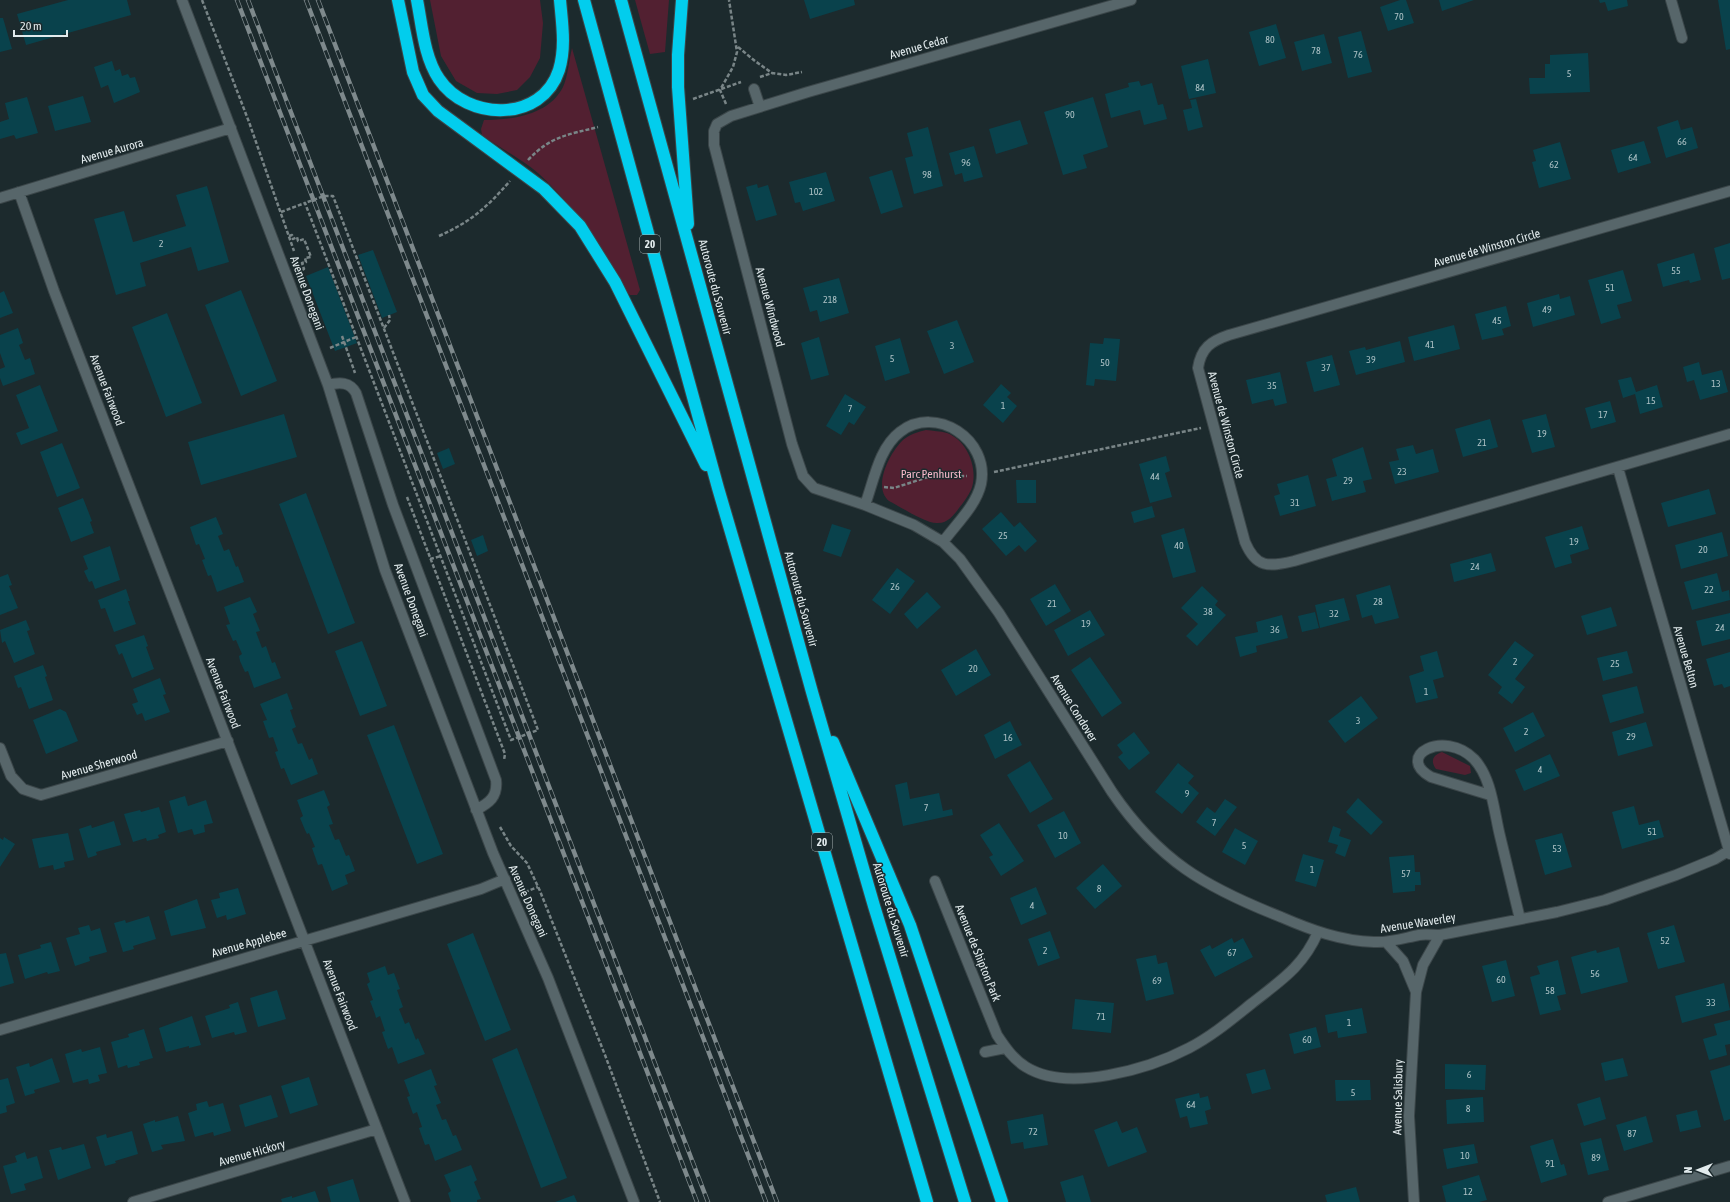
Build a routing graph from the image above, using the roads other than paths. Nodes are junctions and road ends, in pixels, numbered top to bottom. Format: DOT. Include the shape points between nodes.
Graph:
graph roads {
  1 [pos="182,0"];
  2 [pos="398,0"];
  3 [pos="417,0"];
  4 [pos="560,0"];
  5 [pos="584,0"];
  6 [pos="621,0"];
  7 [pos="682,0"];
  8 [pos="1131,0"];
  9 [pos="1671,0"];
  10 [pos="1682,38"];
  11 [pos="754,89"];
  12 [pos="760,107"];
  13 [pos="717,124"];
  14 [pos="232,128"];
  15 [pos="1730,191"];
  16 [pos="19,192"];
  17 [pos="0,198"];
  18 [pos="690,252"];
  19 [pos="328,385"];
  20 [pos="1730,434"];
  21 [pos="1618,468"];
  22 [pos="718,488"];
  23 [pos="819,490"];
  24 [pos="865,505"];
  25 [pos="943,542"];
  26 [pos="812,692"];
  27 [pos="228,741"];
  28 [pos="0,748"];
  29 [pos="1490,795"];
  30 [pos="476,810"];
  31 [pos="1730,852"];
  32 [pos="505,879"];
  33 [pos="935,881"];
  34 [pos="1520,919"];
  35 [pos="1318,932"];
  36 [pos="1440,935"];
  37 [pos="305,940"];
  38 [pos="1386,942"];
  39 [pos="1416,992"];
  40 [pos="0,1030"];
  41 [pos="1005,1048"];
  42 [pos="985,1052"];
  43 [pos="377,1130"];
  44 [pos="1730,1166"];
  45 [pos="926,1200"];
  46 [pos="133,1202"];
  47 [pos="405,1202"];
  48 [pos="634,1202"];
  49 [pos="965,1202"];
  50 [pos="1002,1202"];
  51 [pos="1414,1202"];
  52 [pos="1608,1202"];
  1 -- 14 [label="street, Avenue Donegani"];
  2 -- 22 [label="highway" via="412,72 423,95 438,111 544,189 580,226 615,282 654,365"];
  3 -- 4 [label="highway" via="430,61 446,88 463,102 473,106 506,111 517,109 539,98 554,81 559,70 563,47"];
  5 -- 22 [label="highway, 20"];
  6 -- 18 [label="highway, Autoroute du Souvenir"];
  7 -- 18 [label="highway" via="678,87"];
  8 -- 12 [label="street, Avenue Cedar"];
  9 -- 10 [label="street"];
  11 -- 12 [label="street"];
  12 -- 13 [label="street, Avenue Cedar" via="731,116"];
  13 -- 23 [label="street, Avenue Windwood" via="714,145 792,444 803,476"];
  14 -- 16 [label="street, Avenue Aurora"];
  14 -- 19 [label="street, Avenue Donegani"];
  15 -- 21 [label="street, Avenue de Winston Circle" via="1229,335 1207,345 1199,362 1201,384 1244,542 1253,558 1261,564 1294,561"];
  16 -- 17 [label="street, Avenue Aurora"];
  16 -- 27 [label="street, Avenue Fairwood" via="54,291"];
  18 -- 26 [label="highway, Autoroute du Souvenir"];
  19 -- 30 [label="street, Avenue Donegani" via="386,570"];
  19 -- 30 [label="street" via="348,384 356,393 393,505 496,780 497,789 494,797"];
  20 -- 21 [label="street, Avenue de Winston Circle"];
  21 -- 31 [label="street, Avenue Belton"];
  22 -- 45 [label="highway, 20"];
  23 -- 24 [label="street, Avenue Condover"];
  24 -- 25 [label="street, Avenue Condover" via="914,524"];
  24 -- 25 [label="street" via="885,450 894,437 909,426 920,423 946,425 966,436 974,447 982,474 976,498"];
  25 -- 35 [label="street, Avenue Condover" via="960,559 999,613 1112,792 1147,837 1177,864 1206,883 1267,912"];
  26 -- 49 [label="highway, Autoroute du Souvenir"];
  26 -- 50 [label="highway" via="910,924"];
  27 -- 28 [label="street, Avenue Sherwood" via="41,795 23,789 11,776"];
  27 -- 37 [label="street, Avenue Fairwood"];
  29 -- 29 [label="street" via="1480,767 1466,753 1436,745 1423,751 1419,757 1420,768 1431,777"];
  29 -- 34 [label="street"];
  30 -- 32 [label="street, Avenue Donegani"];
  31 -- 34 [label="street, Avenue Waverley" via="1628,893 1580,907"];
  32 -- 37 [label="street, Avenue Applebee" via="481,889"];
  32 -- 48 [label="street, Avenue Donegani" via="548,978"];
  33 -- 41 [label="street, Avenue de Shipton Park" via="997,1035"];
  34 -- 36 [label="street, Avenue Waverley"];
  35 -- 38 [label="street, Avenue Waverley" via="1352,940"];
  35 -- 41 [label="street" via="1306,957 1292,971 1205,1039 1154,1063 1094,1077 1056,1077 1026,1067"];
  36 -- 38 [label="street, Avenue Waverley" via="1420,935"];
  36 -- 39 [label="street, Avenue Salisbury" via="1423,965"];
  37 -- 40 [label="street, Avenue Applebee"];
  37 -- 43 [label="street, Avenue Fairwood"];
  38 -- 39 [label="street, Avenue Salisbury" via="1403,961"];
  39 -- 51 [label="street, Avenue Salisbury" via="1409,1116"];
  41 -- 42 [label="street"];
  43 -- 46 [label="street, Avenue Hickory"];
  43 -- 47 [label="street, Avenue Fairwood"];
  44 -- 52 [label="street"];
}
